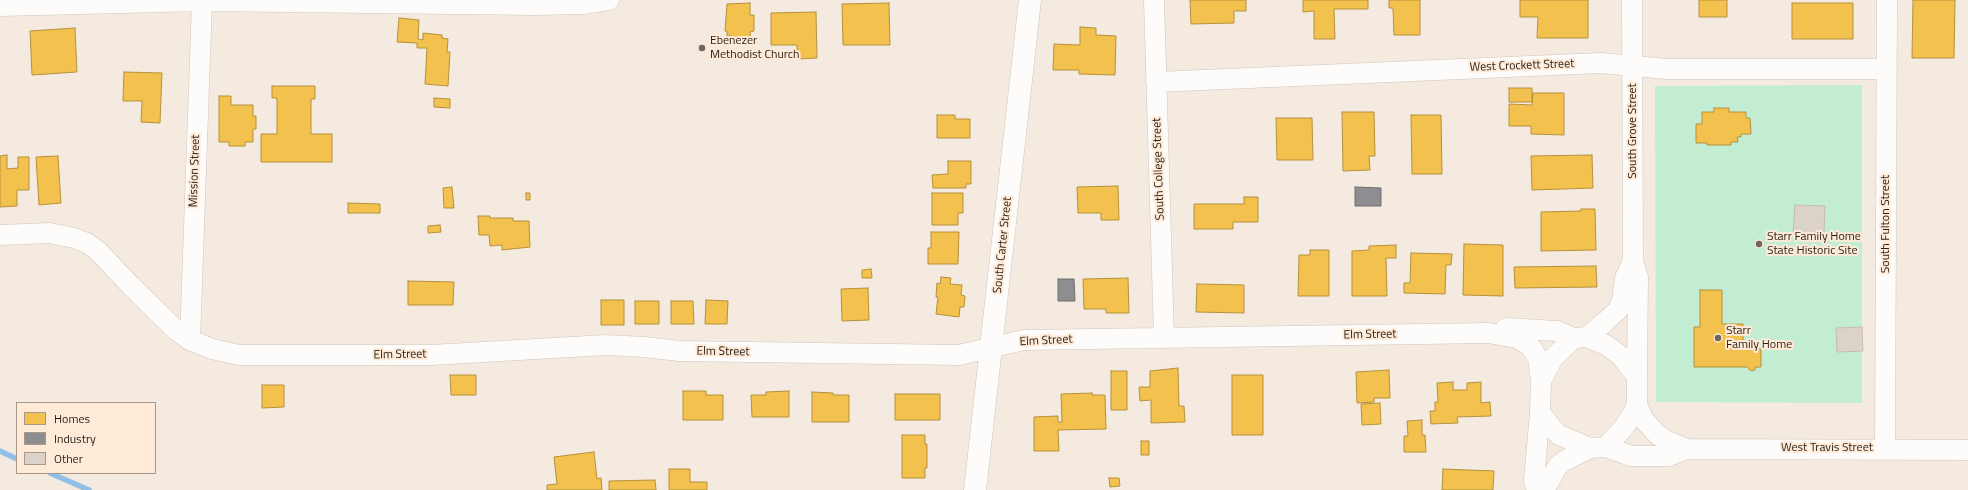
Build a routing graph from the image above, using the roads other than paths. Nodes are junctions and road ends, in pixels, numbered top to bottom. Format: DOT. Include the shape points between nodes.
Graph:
graph roads {
  1 [pos="609,0"];
  2 [pos="1030,0"];
  3 [pos="1154,0"];
  4 [pos="1632,0"];
  5 [pos="1887,0"];
  6 [pos="202,1"];
  7 [pos="0,6"];
  8 [pos="1632,66"];
  9 [pos="1887,69"];
  10 [pos="1156,82"];
  11 [pos="0,235"];
  12 [pos="1633,261"];
  13 [pos="1488,333"];
  14 [pos="1164,338"];
  15 [pos="1580,338"];
  16 [pos="190,340"];
  17 [pos="992,347"];
  18 [pos="1637,377"];
  19 [pos="1541,381"];
  20 [pos="1637,404"];
  21 [pos="1540,412"];
  22 [pos="1598,447"];
  23 [pos="1885,448"];
  24 [pos="1687,449"];
  25 [pos="1968,450"];
  26 [pos="975,490"];
  27 [pos="1537,490"];
  28 [pos="1544,490"];
  1 -- 6 [label="street" via="583,4 535,5"];
  2 -- 17 [label="street, South Carter Street"];
  3 -- 10 [label="street, South College Street"];
  4 -- 8 [label="street, South Grove Street"];
  5 -- 9 [label="street, South Fulton Street"];
  6 -- 7 [label="street"];
  6 -- 16 [label="street, Mission Street"];
  8 -- 9 [label="street, West Crockett Street" via="1667,69"];
  8 -- 10 [label="street, West Crockett Street" via="1601,63"];
  8 -- 12 [label="street, South Grove Street"];
  9 -- 23 [label="street, South Fulton Street"];
  10 -- 14 [label="street, South College Street"];
  11 -- 16 [label="street, Elm Street" via="50,233 69,236 87,243 177,331"];
  12 -- 15 [label="street, South Grove Street" via="1624,278 1622,300 1618,310 1606,322"];
  12 -- 18 [label="street, South Grove Street" via="1638,277"];
  13 -- 14 [label="street, Elm Street"];
  13 -- 15 [label="street, Elm Street" via="1505,328 1557,331"];
  13 -- 19 [label="street, Elm Street" via="1511,336 1530,346 1538,358"];
  14 -- 17 [label="street, Elm Street" via="1024,340"];
  15 -- 18 [label="street" via="1614,351"];
  15 -- 19 [label="street" via="1553,358"];
  16 -- 17 [label="street, Elm Street" via="226,353 258,356 431,354 606,345 679,352 959,355"];
  17 -- 26 [label="street, South Carter Street"];
  18 -- 20 [label="street"];
  19 -- 21 [label="street"];
  20 -- 22 [label="street" via="1625,426"];
  20 -- 24 [label="street, West Travis Street" via="1643,419 1657,434"];
  21 -- 22 [label="street" via="1559,434"];
  21 -- 27 [label="street" via="1534,481"];
  22 -- 24 [label="street, West Travis Street" via="1631,456 1669,456"];
  22 -- 28 [label="street" via="1558,466"];
  23 -- 24 [label="street, West Travis Street"];
  23 -- 25 [label="street, West Travis Street"];
}
